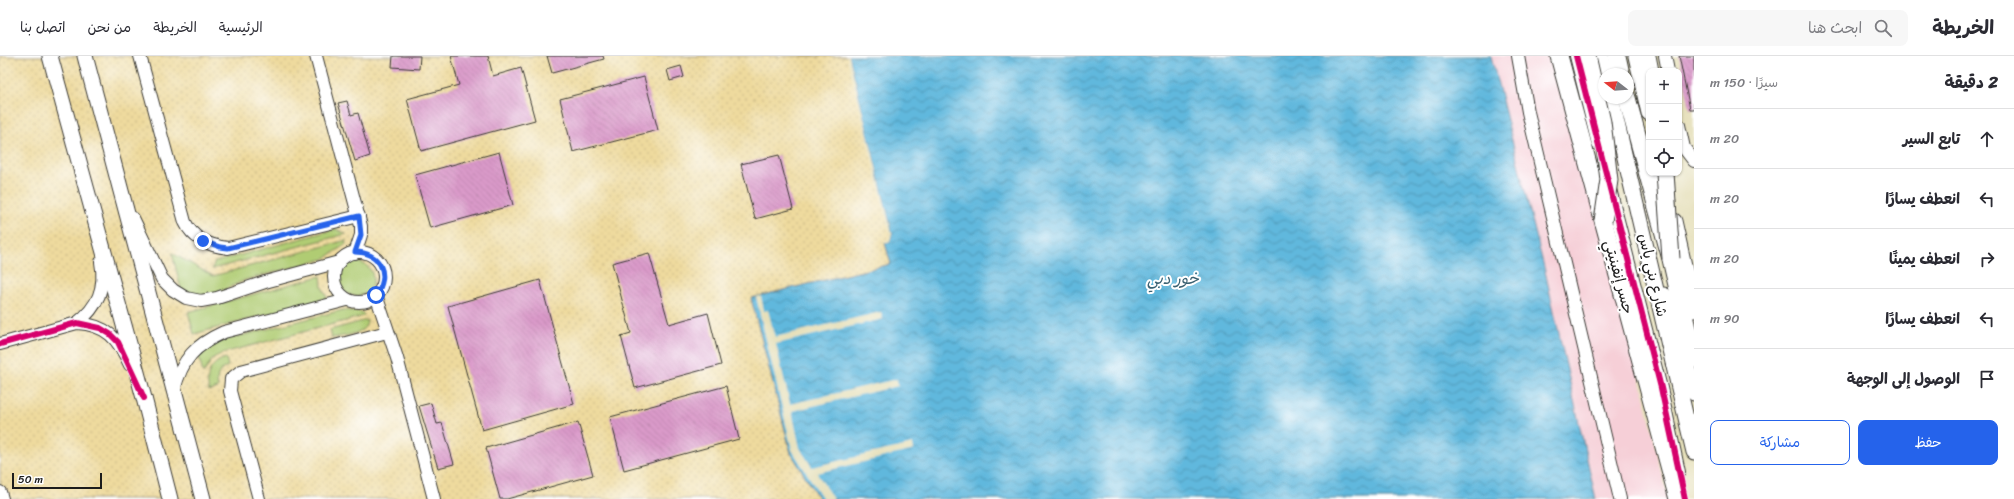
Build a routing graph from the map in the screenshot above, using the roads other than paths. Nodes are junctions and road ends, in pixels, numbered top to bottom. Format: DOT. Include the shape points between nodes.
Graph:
graph roads {
  1 [pos="50,56"];
  2 [pos="85,56"];
  3 [pos="140,56"];
  4 [pos="316,56"];
  5 [pos="1518,56"];
  6 [pos="1559,56"];
  7 [pos="1576,56"];
  8 [pos="1587,56"];
  9 [pos="1601,56"];
  10 [pos="1617,56"];
  11 [pos="1636,56"];
  12 [pos="1647,56"];
  13 [pos="1665,56"];
  14 [pos="1604,68"];
  15 [pos="1620,68"];
  16 [pos="1649,68"];
  17 [pos="1667,68"];
  18 [pos="1612,104"];
  19 [pos="1629,104"];
  20 [pos="1647,104"];
  21 [pos="1682,139"];
  22 [pos="1694,161"];
  23 [pos="1664,176"];
  24 [pos="1665,176"];
  25 [pos="121,192"];
  26 [pos="93,211"];
  27 [pos="359,216"];
  28 [pos="1603,221"];
  29 [pos="355,252"];
  30 [pos="1671,258"];
  31 [pos="339,262"];
  32 [pos="1655,283"];
  33 [pos="376,295"];
  34 [pos="347,300"];
  35 [pos="1694,310"];
  36 [pos="76,323"];
  37 [pos="387,332"];
  38 [pos="0,344"];
  39 [pos="1694,359"];
  40 [pos="174,390"];
  41 [pos="1694,393"];
  42 [pos="144,398"];
  43 [pos="1691,423"];
  44 [pos="1693,447"];
  45 [pos="0,492"];
  46 [pos="2,499"];
  47 [pos="170,499"];
  48 [pos="202,499"];
  49 [pos="259,499"];
  50 [pos="434,499"];
  51 [pos="1620,499"];
  52 [pos="1678,499"];
  53 [pos="1684,499"];
  1 -- 26 [label="main road"];
  2 -- 25 [label="main road"];
  3 -- 27 [label="street" via="184,222 195,237 228,248"];
  4 -- 27 [label="street"];
  5 -- 51 [label="street" via="1530,120"];
  6 -- 28 [label="highway, جسر إنفينيتي"];
  7 -- 53 [label="street" via="1661,388"];
  8 -- 28 [label="highway, bridge" via="1602,122 1608,165 1609,180"];
  9 -- 14 [label="main road"];
  10 -- 15 [label="highway"];
  11 -- 20 [label="main road"];
  12 -- 16 [label="highway"];
  13 -- 17 [label="street"];
  18 -- 32 [label="main road, شارع بني ياس"];
  19 -- 30 [label="highway, bridge"];
  21 -- 22 [label="street" via="1684,148"];
  23 -- 30 [label="highway, bridge"];
  24 -- 35 [label="main road"];
  25 -- 31 [label="street" via="162,279 186,298 201,301 216,298"];
  25 -- 40 [label="main road"];
  26 -- 36 [label="street" via="103,283 95,306"];
  26 -- 42 [label="main road"];
  27 -- 29 [label="street" via="361,235"];
  28 -- 52 [label="highway, جسر إنفينيتي"];
  29 -- 31 [label="street"];
  29 -- 33 [label="street" via="370,255 381,266 383,281"];
  30 -- 39 [label="highway"];
  31 -- 34 [label="street" via="334,283"];
  32 -- 41 [label="main road" via="1676,319"];
  32 -- 43 [label="main road, شارع بني ياس"];
  33 -- 34 [label="street" via="366,301"];
  33 -- 37 [label="street"];
  34 -- 40 [label="street" via="209,338 185,360"];
  36 -- 38 [label="street"];
  36 -- 42 [label="street" via="100,328 118,342"];
  37 -- 49 [label="street" via="241,370 231,378 230,391"];
  37 -- 50 [label="street"];
  40 -- 48 [label="main road"];
  42 -- 47 [label="main road"];
  43 -- 44 [label="main road, شارع بني ياس"];
  45 -- 46 [label="street"];
}
